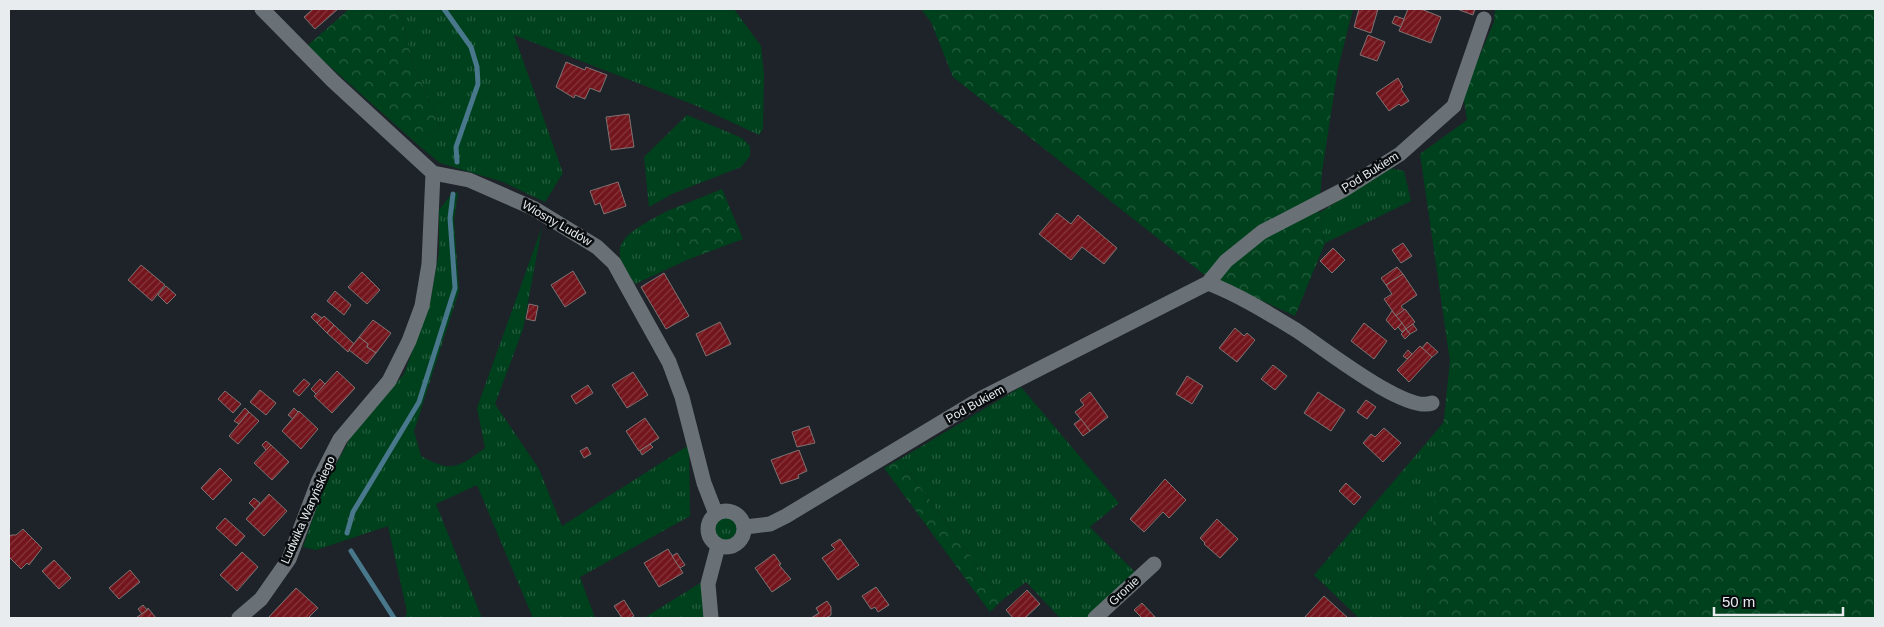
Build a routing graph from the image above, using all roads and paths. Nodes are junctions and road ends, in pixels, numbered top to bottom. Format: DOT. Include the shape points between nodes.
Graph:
graph roads {
  1 [pos="262,9"];
  2 [pos="1484,19"];
  3 [pos="432,173"];
  4 [pos="1208,284"];
  5 [pos="1432,403"];
  6 [pos="716,514"];
  7 [pos="744,527"];
  8 [pos="718,546"];
  9 [pos="1154,564"];
  10 [pos="239,618"];
  11 [pos="711,618"];
  12 [pos="1095,618"];
  1 -- 3 [label="street" via="333,81"];
  2 -- 4 [label="street, Pod Bukiem" via="1454,106 1400,154 1345,189 1262,232 1226,261"];
  3 -- 6 [label="street, Wiosny Ludów" via="469,180 533,208 597,247 614,263 669,362"];
  3 -- 10 [label="street, Ludwika Waryńskiego" via="429,264 422,306 409,341 389,381 340,439 319,480 289,559 261,599"];
  4 -- 5 [label="street" via="1230,291 1296,330 1383,389 1415,404 1425,406"];
  4 -- 7 [label="street, Pod Bukiem" via="982,398 786,516 770,524"];
  6 -- 7 [label="street" via="722,511 734,513"];
  6 -- 8 [label="street" via="709,522 708,533"];
  7 -- 8 [label="street" via="739,543 729,548"];
  8 -- 11 [label="street" via="708,584"];
  9 -- 12 [label="street, Gronie"];
}
